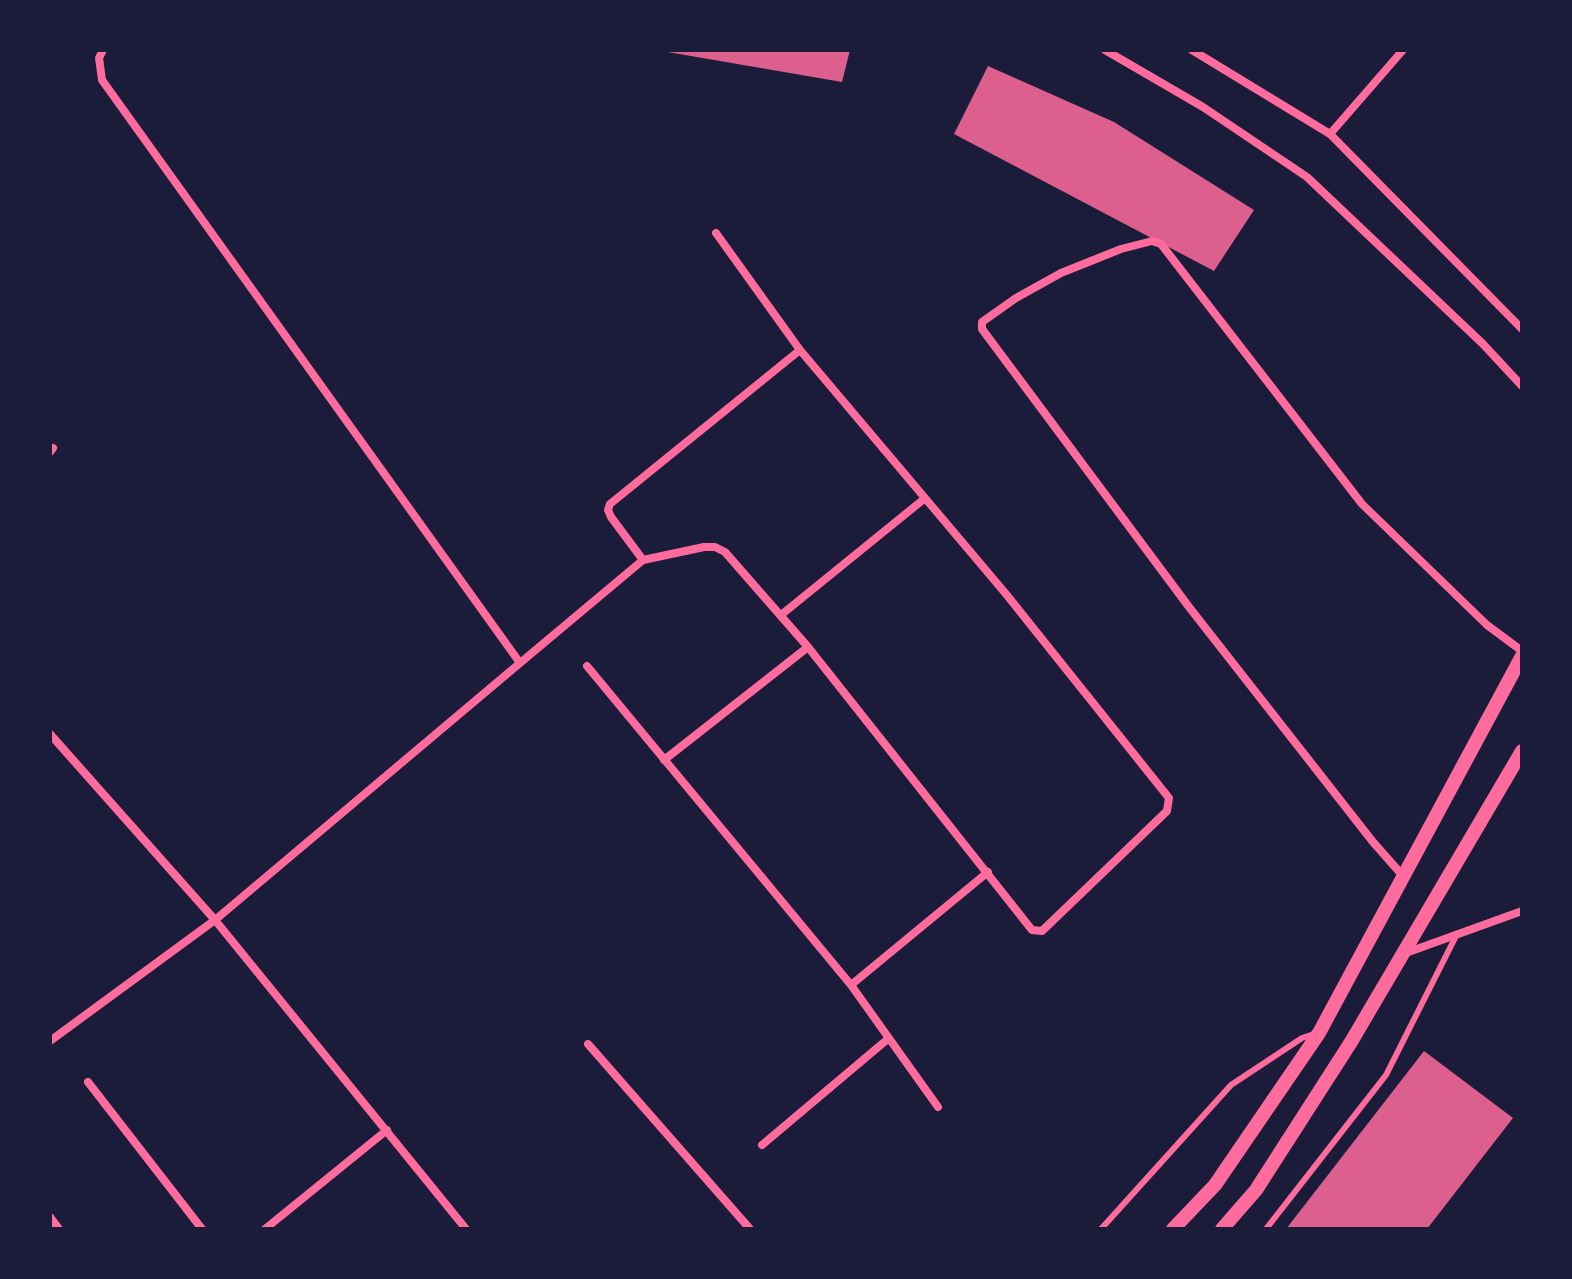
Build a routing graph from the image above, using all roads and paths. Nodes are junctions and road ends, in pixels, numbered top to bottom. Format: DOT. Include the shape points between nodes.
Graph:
graph roads {
  1 [pos="103,50"];
  2 [pos="1105,50"];
  3 [pos="1192,50"];
  4 [pos="1403,50"];
  5 [pos="1330,134"];
  6 [pos="716,233"];
  7 [pos="1522,329"];
  8 [pos="800,350"];
  9 [pos="1522,386"];
  10 [pos="924,499"];
  11 [pos="643,560"];
  12 [pos="781,615"];
  13 [pos="808,647"];
  14 [pos="1522,653"];
  15 [pos="520,663"];
  16 [pos="587,666"];
  17 [pos="50,734"];
  18 [pos="1522,751"];
  19 [pos="664,760"];
  20 [pos="988,872"];
  21 [pos="1403,876"];
  22 [pos="1522,911"];
  23 [pos="215,920"];
  24 [pos="1456,936"];
  25 [pos="1403,955"];
  26 [pos="851,985"];
  27 [pos="1319,1033"];
  28 [pos="889,1038"];
  29 [pos="50,1041"];
  30 [pos="588,1044"];
  31 [pos="88,1082"];
  32 [pos="938,1107"];
  33 [pos="387,1130"];
  34 [pos="762,1145"];
  35 [pos="50,1217"];
  36 [pos="59,1229"];
  37 [pos="202,1229"];
  38 [pos="265,1229"];
  39 [pos="466,1229"];
  40 [pos="750,1229"];
  41 [pos="1101,1229"];
  42 [pos="1173,1229"];
  43 [pos="1222,1229"];
  44 [pos="1266,1229"];
  1 -- 15 [label="street" via="102,80"];
  2 -- 9 [label="street" via="1307,177"];
  3 -- 5 [label="street"];
  4 -- 5 [label="street"];
  5 -- 7 [label="street"];
  6 -- 8 [label="street"];
  8 -- 10 [label="street"];
  8 -- 11 [label="street" via="610,504 611,517"];
  10 -- 12 [label="street"];
  10 -- 20 [label="street" via="1169,798 1167,811 1042,931 1032,930"];
  11 -- 12 [label="street" via="715,547"];
  11 -- 15 [label="street"];
  12 -- 13 [label="street"];
  13 -- 19 [label="street"];
  13 -- 20 [label="street"];
  14 -- 21 [label="street"];
  14 -- 21 [label="street" via="1362,504 1161,244 1152,241 1121,249 1061,273 982,322 982,329 1189,607"];
  15 -- 23 [label="street"];
  16 -- 19 [label="street"];
  17 -- 23 [label="street"];
  18 -- 25 [label="street"];
  19 -- 26 [label="street"];
  20 -- 26 [label="street"];
  21 -- 27 [label="street"];
  22 -- 24 [label="street"];
  23 -- 29 [label="street"];
  23 -- 33 [label="street"];
  24 -- 25 [label="street"];
  24 -- 44 [label="lane" via="1386,1075"];
  25 -- 43 [label="street" via="1256,1190"];
  26 -- 28 [label="street"];
  27 -- 41 [label="lane" via="1302,1038 1231,1085"];
  27 -- 42 [label="street" via="1215,1185"];
  28 -- 32 [label="street"];
  28 -- 34 [label="street"];
  30 -- 40 [label="street"];
  31 -- 37 [label="street"];
  33 -- 38 [label="street"];
  33 -- 39 [label="street"];
  35 -- 36 [label="street"];
}
